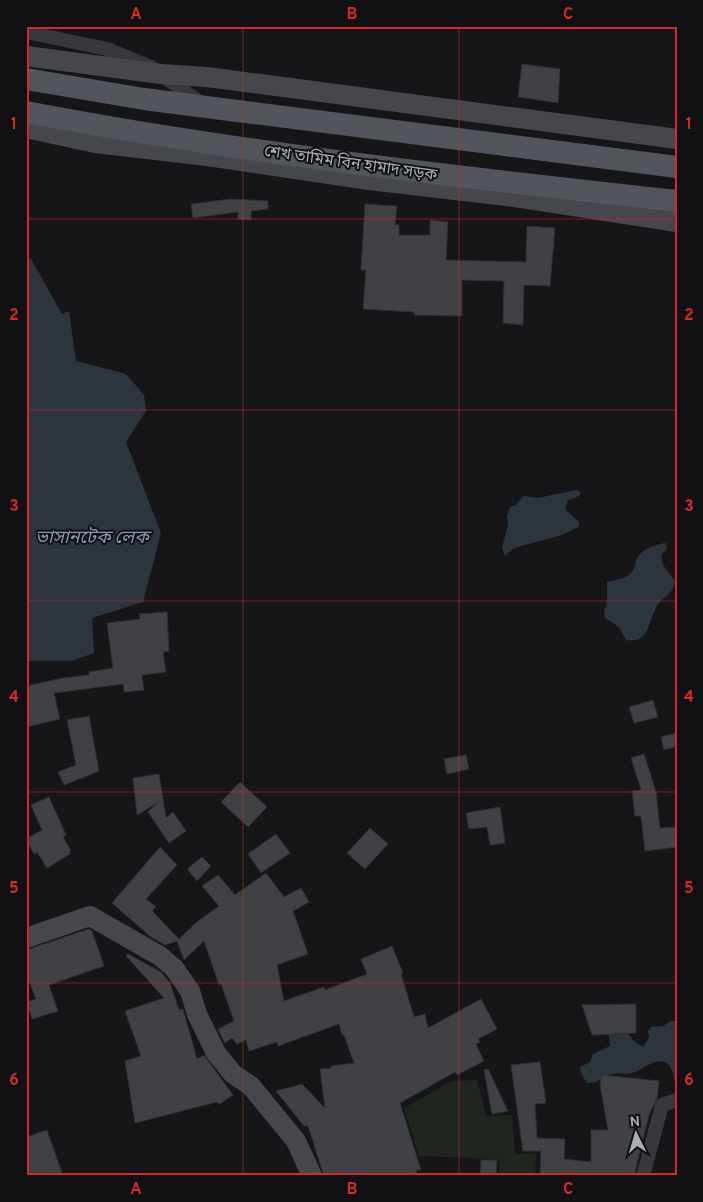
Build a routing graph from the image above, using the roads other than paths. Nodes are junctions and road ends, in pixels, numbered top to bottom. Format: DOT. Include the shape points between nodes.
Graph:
graph roads {
  1 [pos="26,32"];
  2 [pos="26,56"];
  3 [pos="161,74"];
  4 [pos="26,79"];
  5 [pos="206,107"];
  6 [pos="26,112"];
  7 [pos="26,128"];
  8 [pos="677,139"];
  9 [pos="677,168"];
  10 [pos="677,201"];
  11 [pos="677,222"];
  12 [pos="26,938"];
  13 [pos="677,1100"];
  14 [pos="312,1176"];
  15 [pos="643,1176"];
  1 -- 3 [label="street" via="108,49"];
  2 -- 3 [label="main road"];
  3 -- 5 [label="street"];
  3 -- 8 [label="main road" via="207,77"];
  4 -- 5 [label="main road"];
  5 -- 9 [label="main road"];
  6 -- 10 [label="main road, শেখ তামিম বিন হামাদ সড়ক" via="178,139 460,177"];
  7 -- 11 [label="main road" via="95,143 515,197"];
  12 -- 14 [label="main road" via="90,916 160,956 174,968 190,991 197,1014 216,1052 233,1074 252,1086 296,1141"];
  13 -- 15 [label="street" via="662,1105"];
}
